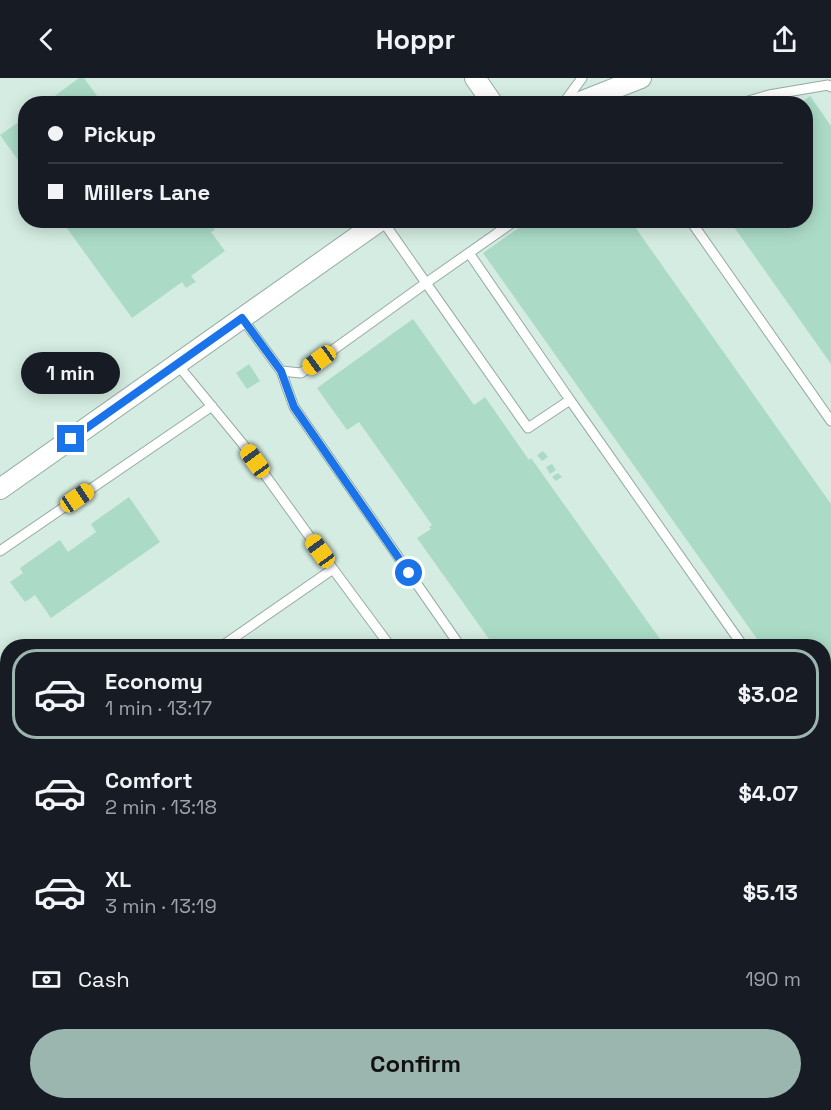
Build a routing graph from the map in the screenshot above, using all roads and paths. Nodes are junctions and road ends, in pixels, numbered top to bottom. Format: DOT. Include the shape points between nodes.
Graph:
graph roads {
  1 [pos="475,78"];
  2 [pos="582,78"];
  3 [pos="641,78"];
  4 [pos="831,87"];
  5 [pos="487,96"];
  6 [pos="569,96"];
  7 [pos="595,96"];
  8 [pos="766,96"];
  9 [pos="371,228"];
  10 [pos="388,228"];
  11 [pos="505,228"];
  12 [pos="696,228"];
  13 [pos="469,253"];
  14 [pos="426,283"];
  15 [pos="242,318"];
  16 [pos="177,364"];
  17 [pos="281,371"];
  18 [pos="570,400"];
  19 [pos="212,406"];
  20 [pos="831,421"];
  21 [pos="0,489"];
  22 [pos="0,551"];
  23 [pos="333,569"];
  24 [pos="232,639"];
  25 [pos="385,639"];
  26 [pos="455,639"];
  27 [pos="737,639"];
  1 -- 5 [label="street"];
  2 -- 6 [label="lane"];
  3 -- 7 [label="street"];
  4 -- 8 [label="lane"];
  9 -- 15 [label="street"];
  10 -- 14 [label="lane"];
  11 -- 13 [label="lane"];
  12 -- 20 [label="lane"];
  13 -- 14 [label="lane"];
  13 -- 18 [label="lane"];
  14 -- 17 [label="lane" via="301,373"];
  14 -- 18 [label="lane" via="528,428"];
  15 -- 16 [label="street"];
  15 -- 17 [label="lane"];
  16 -- 19 [label="lane"];
  16 -- 21 [label="street"];
  17 -- 26 [label="lane" via="294,407"];
  18 -- 27 [label="lane"];
  19 -- 22 [label="lane"];
  19 -- 23 [label="lane"];
  23 -- 24 [label="lane"];
  23 -- 25 [label="lane"];
}
